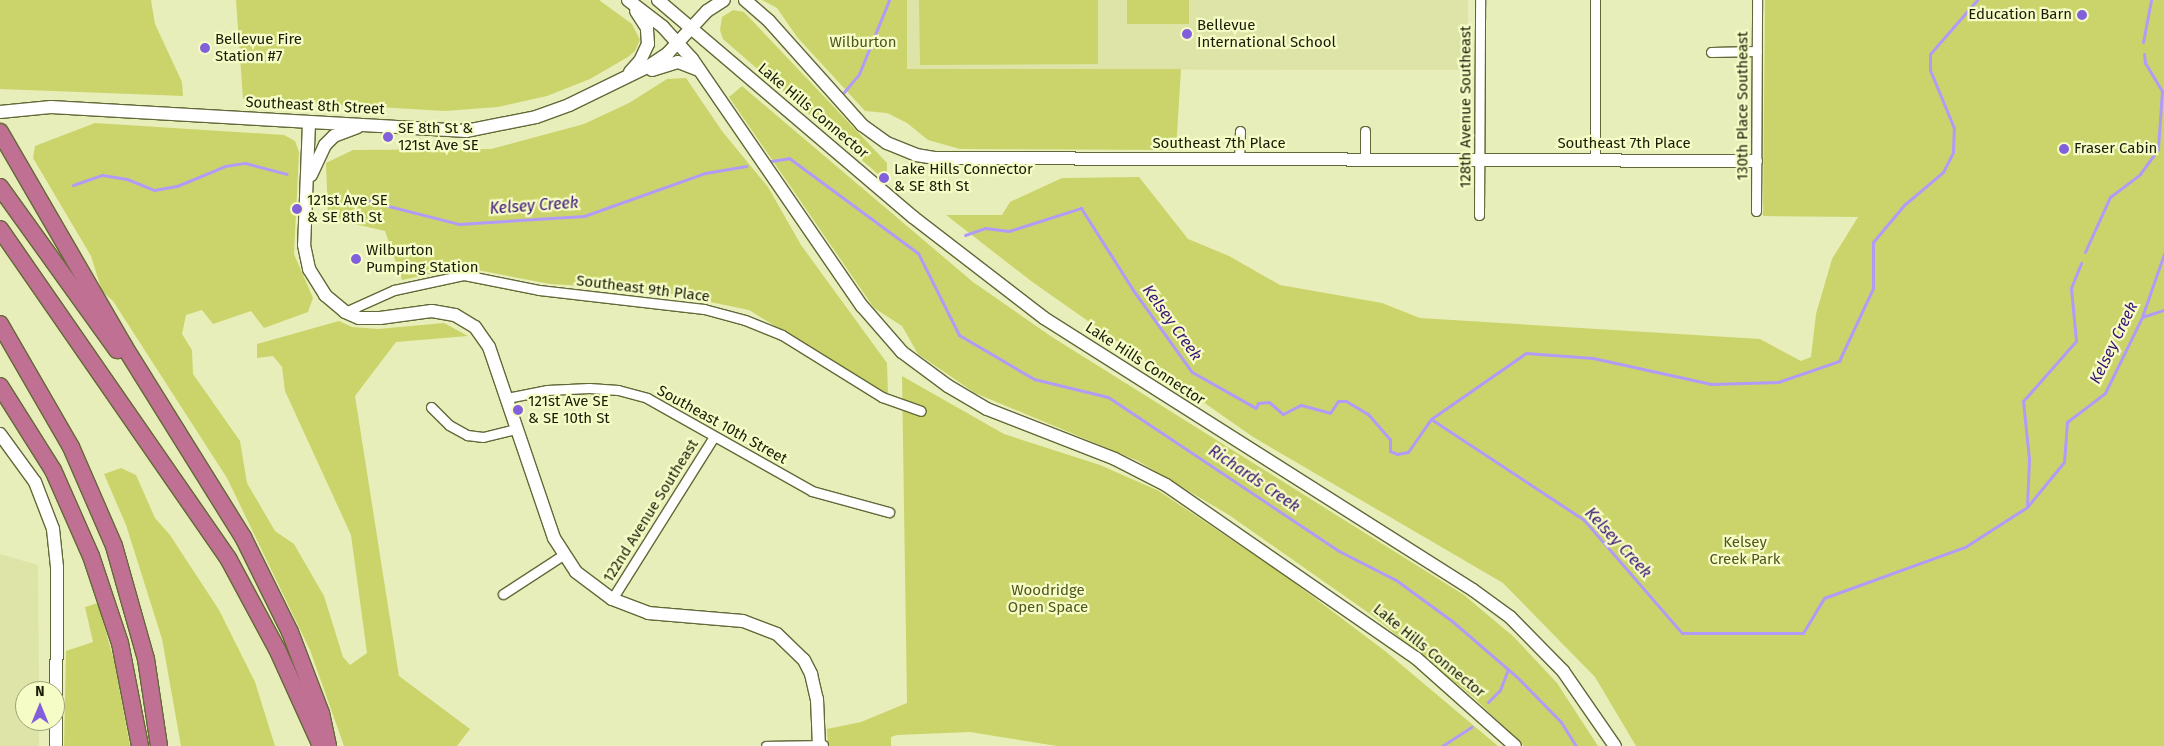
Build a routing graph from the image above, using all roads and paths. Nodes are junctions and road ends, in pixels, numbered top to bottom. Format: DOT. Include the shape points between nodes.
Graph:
graph roads {
  1 [pos="628,0"];
  2 [pos="658,0"];
  3 [pos="724,0"];
  4 [pos="745,0"];
  5 [pos="1480,0"];
  6 [pos="1594,0"];
  7 [pos="1757,0"];
  8 [pos="691,28"];
  9 [pos="678,43"];
  10 [pos="1757,51"];
  11 [pos="1711,52"];
  12 [pos="701,71"];
  13 [pos="623,78"];
  14 [pos="0,112"];
  15 [pos="309,123"];
  16 [pos="361,126"];
  17 [pos="1240,131"];
  18 [pos="1365,131"];
  19 [pos="0,132"];
  20 [pos="1239,160"];
  21 [pos="1365,160"];
  22 [pos="1595,160"];
  23 [pos="1479,161"];
  24 [pos="1756,161"];
  25 [pos="308,182"];
  26 [pos="1,188"];
  27 [pos="1756,211"];
  28 [pos="1479,215"];
  29 [pos="0,229"];
  30 [pos="345,312"];
  31 [pos="0,324"];
  32 [pos="0,386"];
  33 [pos="507,398"];
  34 [pos="431,407"];
  35 [pos="921,411"];
  36 [pos="172,424"];
  37 [pos="516,429"];
  38 [pos="0,434"];
  39 [pos="713,438"];
  40 [pos="889,512"];
  41 [pos="563,554"];
  42 [pos="502,594"];
  43 [pos="612,599"];
  44 [pos="820,745"];
  45 [pos="56,746"];
  46 [pos="140,746"];
  47 [pos="159,746"];
  48 [pos="320,746"];
  49 [pos="328,746"];
  50 [pos="766,746"];
  51 [pos="1515,746"];
  52 [pos="1615,746"];
  1 -- 9 [label="main road, Lake Hills Connector"];
  1 -- 13 [label="main road" via="647,28 648,44 640,61"];
  2 -- 8 [label="main road, Lake Hills Connector"];
  3 -- 8 [label="main road" via="707,11"];
  4 -- 20 [label="main road, Southeast 7th Place" via="772,24 862,125 887,143 916,155 936,158"];
  5 -- 23 [label="street, 128th Avenue Southeast"];
  6 -- 22 [label="street"];
  7 -- 10 [label="street, 130th Place Southeast"];
  8 -- 9 [label="main road, Southeast 8th Street"];
  8 -- 52 [label="main road, Lake Hills Connector" via="913,217 1044,318 1473,590 1510,617 1563,671"];
  9 -- 12 [label="main road, Lake Hills Connector"];
  9 -- 13 [label="main road, Southeast 8th Street" via="650,66"];
  10 -- 11 [label="street"];
  10 -- 24 [label="street, 130th Place Southeast"];
  12 -- 13 [label="main road" via="678,62"];
  12 -- 51 [label="main road, Lake Hills Connector" via="862,306 908,356 987,409 1116,459 1166,485 1416,658"];
  13 -- 16 [label="main road, Southeast 8th Street" via="569,105 505,124 466,131"];
  14 -- 15 [label="main road, Southeast 8th Street" via="51,107"];
  15 -- 16 [label="main road, Southeast 8th Street"];
  15 -- 25 [label="main road"];
  16 -- 25 [label="main road" via="334,136 325,145"];
  17 -- 20 [label="street"];
  18 -- 21 [label="street"];
  19 -- 36 [label="highway"];
  20 -- 21 [label="main road, Southeast 7th Place"];
  21 -- 23 [label="main road, Southeast 7th Place"];
  22 -- 23 [label="main road, Southeast 7th Place"];
  22 -- 24 [label="main road, Southeast 7th Place"];
  23 -- 28 [label="street, 128th Avenue Southeast"];
  24 -- 27 [label="street, 130th Place Southeast"];
  25 -- 30 [label="main road" via="306,259 316,284"];
  26 -- 36 [label="highway"];
  29 -- 48 [label="highway" via="228,560 277,648"];
  30 -- 33 [label="main road" via="369,319 432,311 466,320 482,334"];
  30 -- 35 [label="street, Southeast 9th Place" via="394,290 464,275 539,290 704,309 745,320 782,335 882,396"];
  31 -- 47 [label="highway" via="71,447 114,546 146,658"];
  32 -- 46 [label="highway" via="53,470 91,556 120,643"];
  33 -- 37 [label="main road"];
  33 -- 39 [label="street, Southeast 10th Street" via="566,388 618,390 647,398"];
  34 -- 37 [label="street" via="448,425 467,435 483,437"];
  36 -- 49 [label="highway" via="265,578 321,714"];
  37 -- 41 [label="main road"];
  38 -- 45 [label="main road" via="35,482 53,529 57,567"];
  39 -- 40 [label="street, Southeast 10th Street" via="812,491"];
  39 -- 43 [label="street, 122nd Avenue Southeast" via="624,575"];
  41 -- 42 [label="street"];
  41 -- 43 [label="main road" via="576,572"];
  43 -- 44 [label="main road" via="648,613 755,623 787,641 804,660 816,688"];
  44 -- 50 [label="street"];
}
